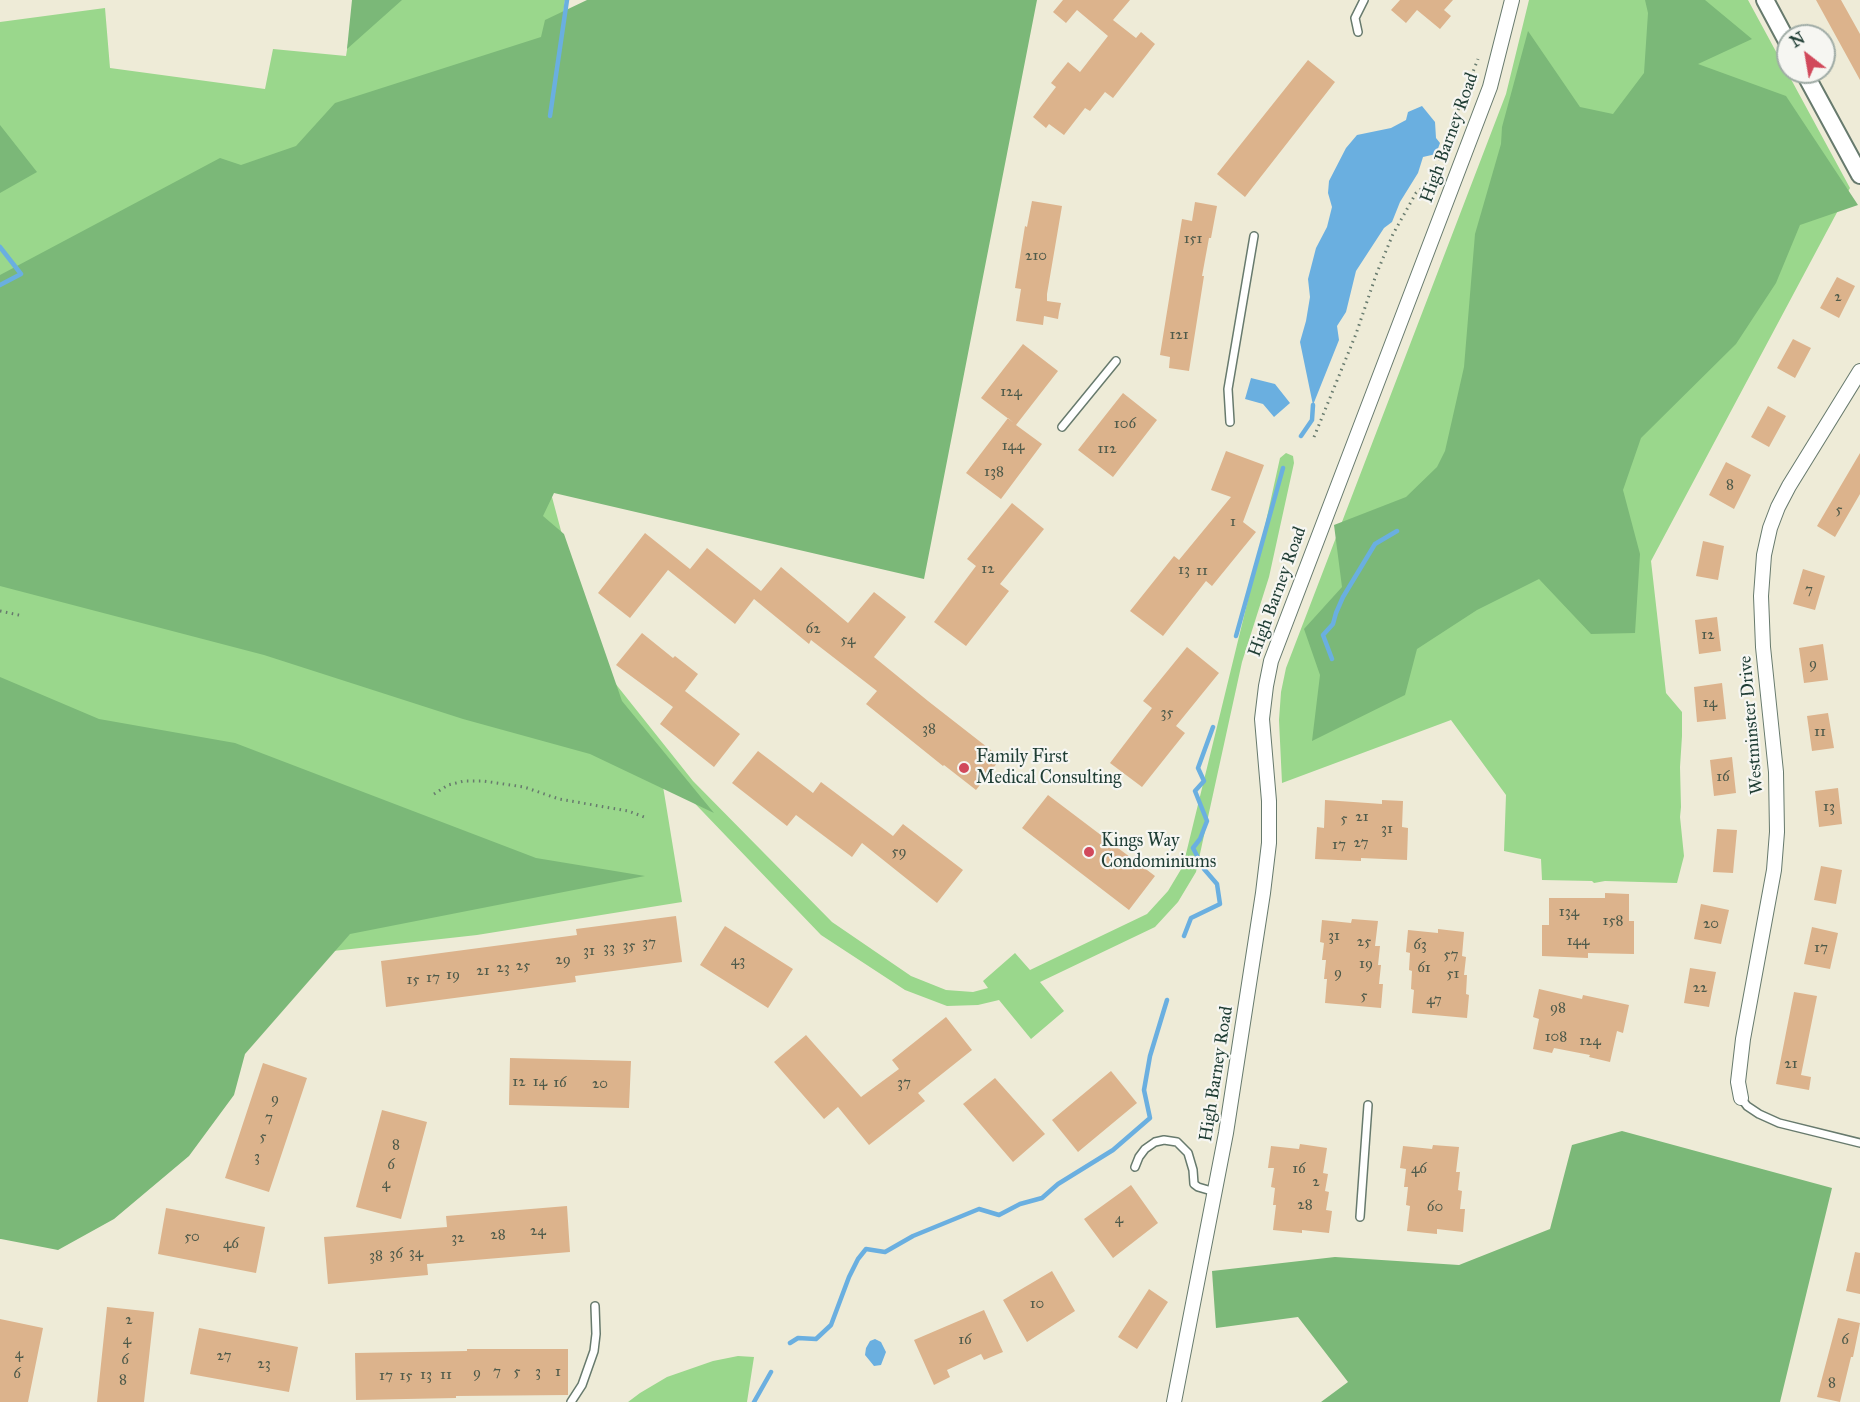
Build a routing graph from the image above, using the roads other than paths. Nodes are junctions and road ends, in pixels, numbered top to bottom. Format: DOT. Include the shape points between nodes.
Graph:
graph roads {
  1 [pos="1364,0"];
  2 [pos="1512,0"];
  3 [pos="1765,0"];
  4 [pos="1778,24"];
  5 [pos="1358,32"];
  6 [pos="1811,84"];
  7 [pos="1860,174"];
  8 [pos="1254,236"];
  9 [pos="1116,361"];
  10 [pos="1860,371"];
  11 [pos="1230,422"];
  12 [pos="1062,427"];
  13 [pos="1742,1098"];
  14 [pos="1368,1104"];
  15 [pos="1860,1143"];
  16 [pos="1135,1167"];
  17 [pos="1215,1192"];
  18 [pos="1360,1217"];
  19 [pos="595,1306"];
  20 [pos="572,1402"];
  21 [pos="1174,1402"];
  1 -- 5 [label="lane" via="1355,18"];
  2 -- 17 [label="street, High Barney Road" via="1490,87 1271,661 1262,719 1269,843"];
  3 -- 4 [label="street"];
  6 -- 7 [label="street"];
  8 -- 11 [label="lane" via="1228,389"];
  9 -- 12 [label="lane"];
  10 -- 13 [label="street, Westminster Drive" via="1784,496 1764,555 1763,647 1776,772 1777,832 1771,890 1743,1039 1738,1082"];
  13 -- 15 [label="lane" via="1747,1106 1779,1123"];
  14 -- 18 [label="lane"];
  16 -- 17 [label="lane" via="1139,1157 1155,1142 1177,1142 1188,1153 1194,1184"];
  17 -- 21 [label="street, High Barney Road"];
  19 -- 20 [label="lane" via="594,1351"];
}
